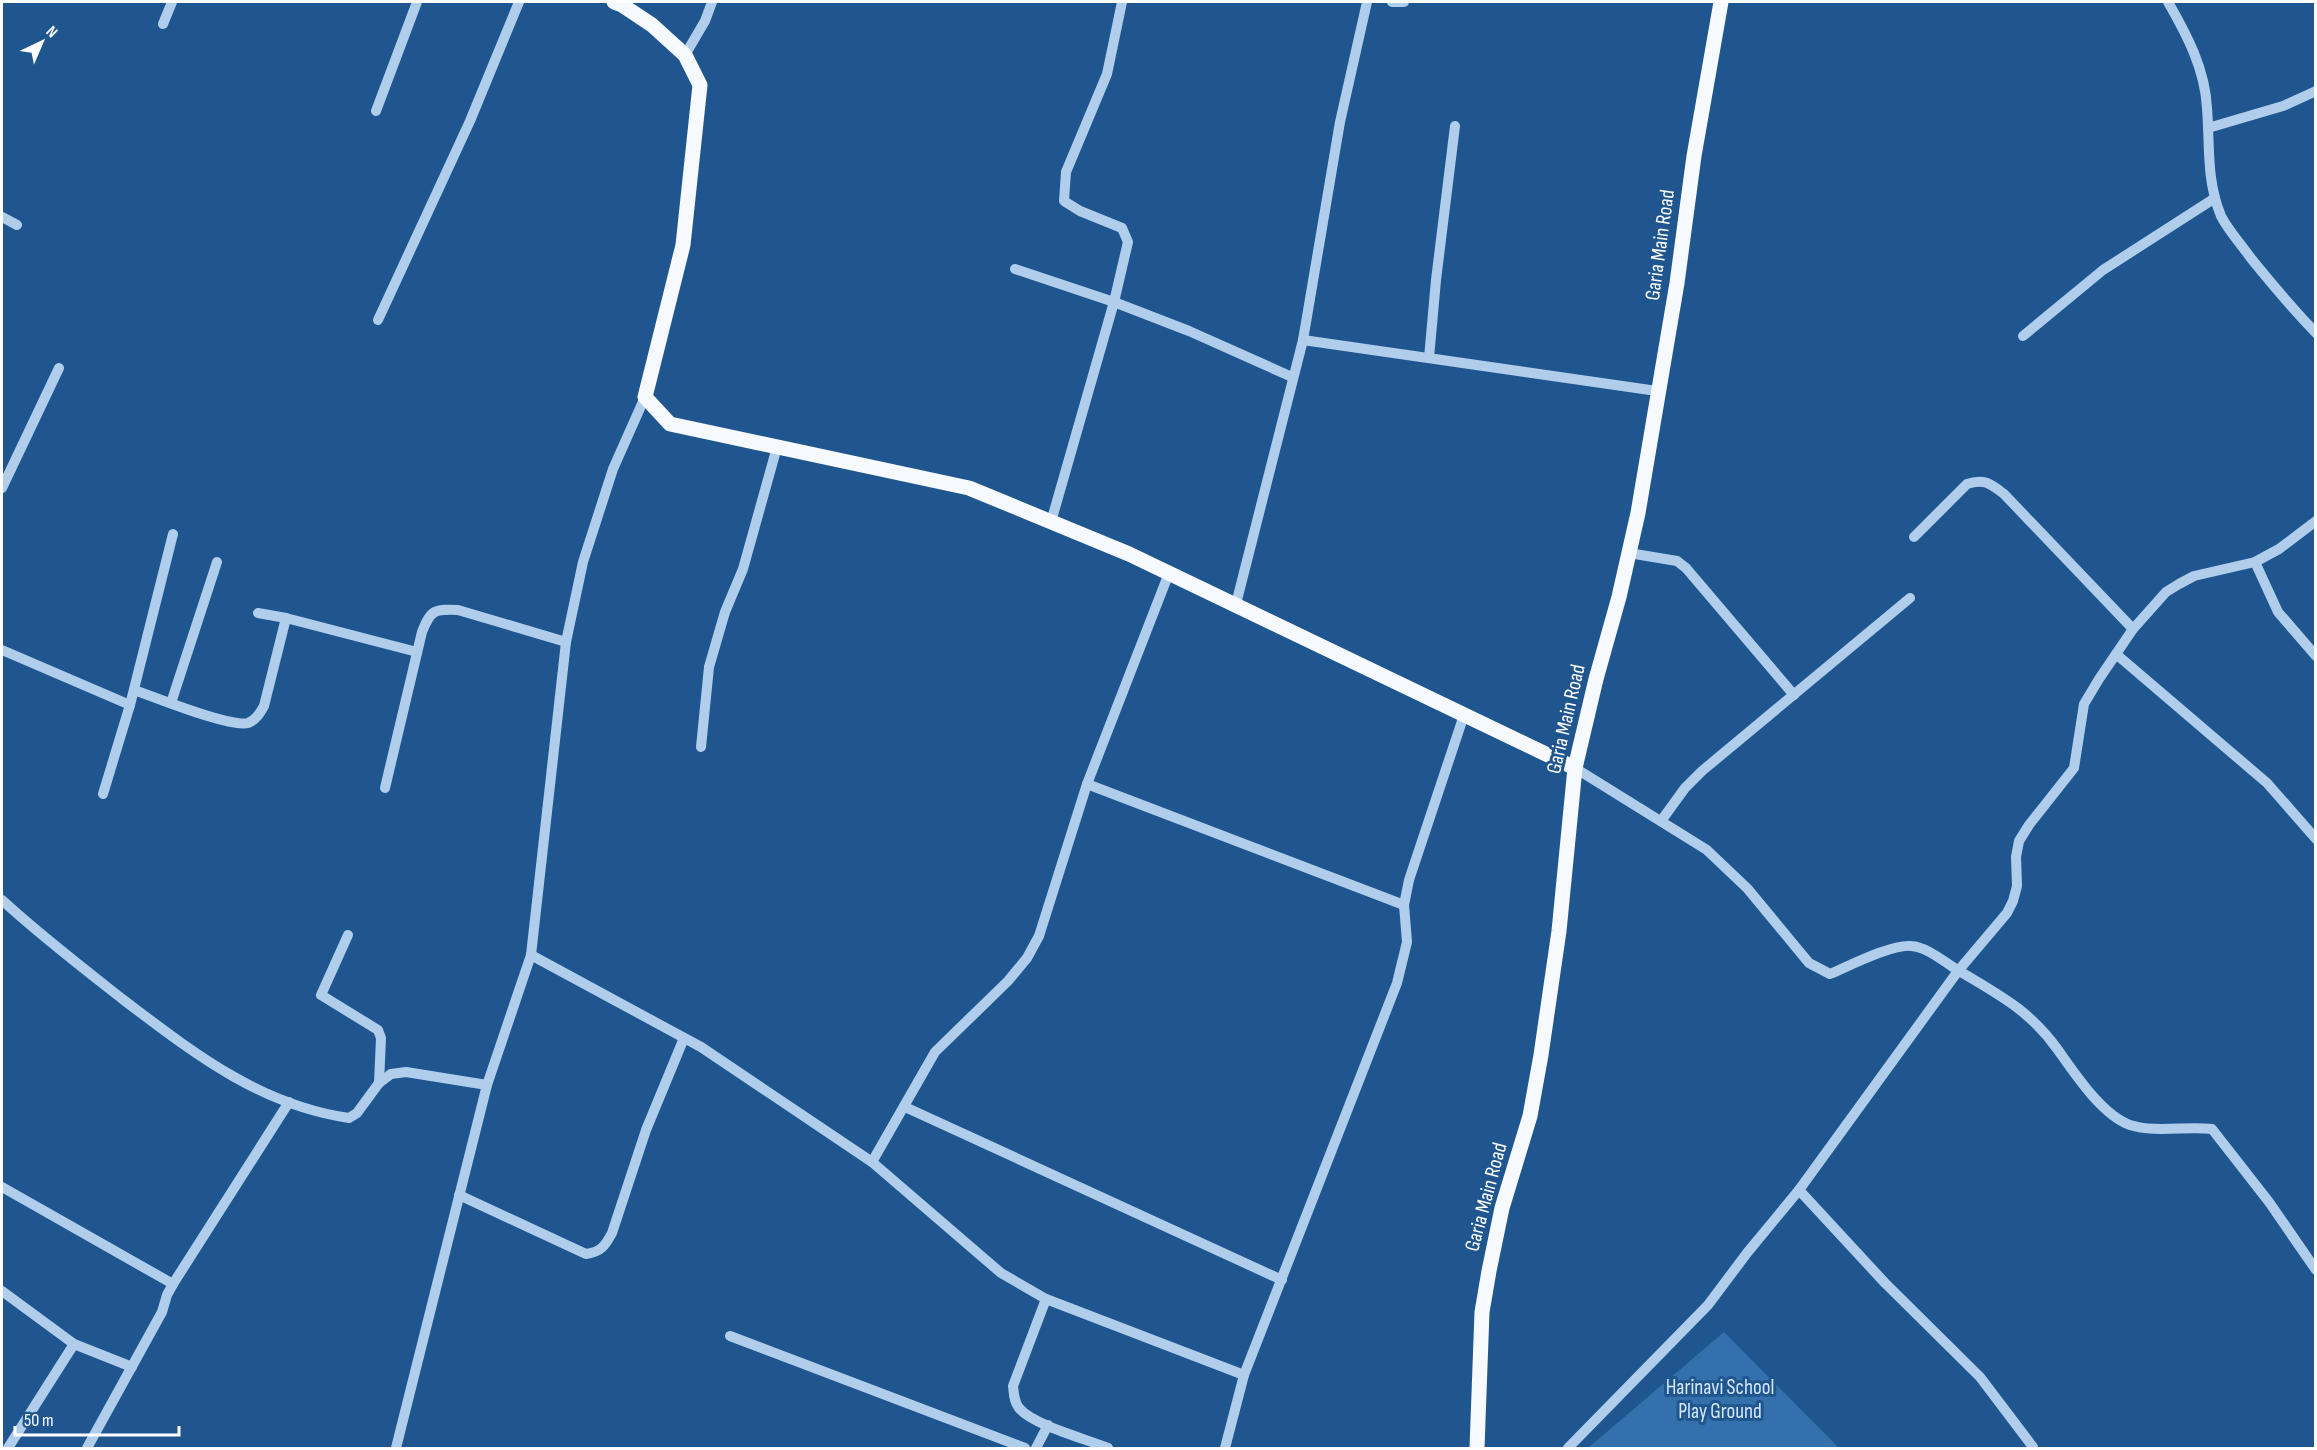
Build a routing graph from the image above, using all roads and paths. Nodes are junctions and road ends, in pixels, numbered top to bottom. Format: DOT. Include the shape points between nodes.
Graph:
graph roads {
  1 [pos="172,2"];
  2 [pos="417,2"];
  3 [pos="519,2"];
  4 [pos="614,2"];
  5 [pos="712,2"];
  6 [pos="1122,2"];
  7 [pos="1367,2"];
  8 [pos="1392,2"];
  9 [pos="1404,2"];
  10 [pos="1721,2"];
  11 [pos="2168,2"];
  12 [pos="163,24"];
  13 [pos="685,55"];
  14 [pos="2316,91"];
  15 [pos="376,111"];
  16 [pos="1455,126"];
  17 [pos="2208,128"];
  18 [pos="2216,198"];
  19 [pos="2,217"];
  20 [pos="17,225"];
  21 [pos="1015,269"];
  22 [pos="1114,302"];
  23 [pos="378,320"];
  24 [pos="2316,333"];
  25 [pos="2023,336"];
  26 [pos="1303,340"];
  27 [pos="1429,358"];
  28 [pos="59,368"];
  29 [pos="1292,377"];
  30 [pos="1657,391"];
  31 [pos="645,396"];
  32 [pos="777,447"];
  33 [pos="2,488"];
  34 [pos="2316,520"];
  35 [pos="1051,522"];
  36 [pos="173,534"];
  37 [pos="1914,537"];
  38 [pos="1629,553"];
  39 [pos="217,562"];
  40 [pos="2255,562"];
  41 [pos="1169,573"];
  42 [pos="1910,598"];
  43 [pos="1236,604"];
  44 [pos="258,613"];
  45 [pos="286,618"];
  46 [pos="2133,629"];
  47 [pos="566,642"];
  48 [pos="2,650"];
  49 [pos="417,652"];
  50 [pos="2116,654"];
  51 [pos="2316,656"];
  52 [pos="134,690"];
  53 [pos="1794,694"];
  54 [pos="171,703"];
  55 [pos="130,705"];
  56 [pos="1464,715"];
  57 [pos="701,747"];
  58 [pos="1575,768"];
  59 [pos="1087,784"];
  60 [pos="385,788"];
  61 [pos="103,794"];
  62 [pos="1661,822"];
  63 [pos="2316,839"];
  64 [pos="2,900"];
  65 [pos="1404,905"];
  66 [pos="348,935"];
  67 [pos="531,955"];
  68 [pos="1958,970"];
  69 [pos="684,1038"];
  70 [pos="379,1083"];
  71 [pos="487,1085"];
  72 [pos="289,1102"];
  73 [pos="905,1107"];
  74 [pos="872,1162"];
  75 [pos="2,1187"];
  76 [pos="1799,1190"];
  77 [pos="459,1196"];
  78 [pos="2316,1270"];
  79 [pos="1282,1280"];
  80 [pos="173,1284"];
  81 [pos="2,1291"];
  82 [pos="1046,1299"];
  83 [pos="730,1336"];
  84 [pos="74,1344"];
  85 [pos="132,1367"];
  86 [pos="1244,1375"];
  87 [pos="1047,1425"];
  88 [pos="1101,1447"];
  89 [pos="2033,1447"];
  90 [pos="8,1449"];
  91 [pos="87,1449"];
  92 [pos="396,1449"];
  93 [pos="1025,1449"];
  94 [pos="1036,1449"];
  95 [pos="1225,1449"];
  96 [pos="1477,1449"];
  97 [pos="1568,1449"];
  1 -- 12 [label="street"];
  2 -- 15 [label="street"];
  3 -- 23 [label="street" via="470,121"];
  4 -- 13 [label="main road" via="652,25"];
  5 -- 13 [label="street"];
  6 -- 22 [label="street" via="1107,74 1066,172 1064,201 1122,228 1128,242"];
  7 -- 26 [label="street" via="1340,122"];
  8 -- 9 [label="street"];
  10 -- 30 [label="main road, Garia Main Road"];
  11 -- 17 [label="street" via="2199,65"];
  13 -- 31 [label="main road" via="700,85 683,245"];
  14 -- 17 [label="street" via="2283,106"];
  16 -- 27 [label="street"];
  17 -- 18 [label="street" via="2208,162"];
  18 -- 24 [label="street" via="2222,218 2243,248"];
  18 -- 25 [label="street" via="2103,270"];
  19 -- 20 [label="street"];
  21 -- 22 [label="street"];
  22 -- 29 [label="street"];
  22 -- 35 [label="street"];
  26 -- 27 [label="street"];
  26 -- 29 [label="street"];
  27 -- 30 [label="street"];
  28 -- 33 [label="street"];
  29 -- 43 [label="street"];
  30 -- 38 [label="main road, Garia Main Road"];
  31 -- 32 [label="main road" via="670,424"];
  31 -- 47 [label="street" via="597,513"];
  32 -- 35 [label="main road" via="969,488"];
  32 -- 57 [label="street" via="746,560 709,667"];
  34 -- 40 [label="street"];
  35 -- 41 [label="main road"];
  36 -- 52 [label="street"];
  37 -- 46 [label="street" via="1967,484 1979,480 1990,483"];
  38 -- 53 [label="street" via="1677,561 1686,568"];
  38 -- 58 [label="main road, Garia Main Road"];
  39 -- 54 [label="street"];
  40 -- 46 [label="street" via="2194,576 2179,584 2166,592"];
  40 -- 51 [label="street" via="2278,612"];
  41 -- 43 [label="main road"];
  41 -- 59 [label="street"];
  42 -- 53 [label="street"];
  43 -- 56 [label="main road"];
  44 -- 45 [label="street"];
  45 -- 49 [label="street"];
  45 -- 54 [label="street" via="264,706 251,722 221,720"];
  46 -- 50 [label="street"];
  47 -- 49 [label="street" via="458,610 440,610 428,617"];
  47 -- 67 [label="street"];
  48 -- 55 [label="street"];
  49 -- 60 [label="street"];
  50 -- 63 [label="street" via="2267,783"];
  50 -- 68 [label="street" via="2084,704 2074,768 2019,841 2017,886 2007,913"];
  52 -- 54 [label="street"];
  52 -- 55 [label="street"];
  53 -- 62 [label="street" via="1702,771"];
  55 -- 61 [label="street"];
  56 -- 58 [label="main road"];
  56 -- 65 [label="street"];
  58 -- 62 [label="street"];
  58 -- 96 [label="main road, Garia Main Road" via="1559,932 1541,1055 1530,1116 1502,1208 1482,1312"];
  59 -- 65 [label="street"];
  59 -- 73 [label="street" via="1035,944 1008,981 935,1052"];
  62 -- 68 [label="street" via="1707,850 1729,870 1809,963 1820,970 1830,974 1895,948 1912,946"];
  64 -- 72 [label="street" via="44,938 168,1033 230,1076"];
  65 -- 79 [label="street" via="1407,942 1397,983"];
  66 -- 70 [label="street" via="321,995 378,1030"];
  67 -- 69 [label="street"];
  67 -- 71 [label="street"];
  68 -- 76 [label="street"];
  68 -- 78 [label="street" via="2004,997 2044,1031 2112,1114 2130,1125 2212,1129"];
  69 -- 74 [label="street"];
  69 -- 77 [label="street" via="646,1130 612,1233 597,1253 586,1254"];
  70 -- 71 [label="street" via="391,1074 406,1072"];
  70 -- 72 [label="street" via="349,1118"];
  71 -- 77 [label="street"];
  72 -- 80 [label="street"];
  73 -- 74 [label="street"];
  73 -- 79 [label="street"];
  74 -- 82 [label="street" via="1001,1273"];
  75 -- 80 [label="street"];
  76 -- 89 [label="street" via="1980,1377"];
  76 -- 97 [label="street" via="1708,1305"];
  77 -- 92 [label="street"];
  79 -- 86 [label="street"];
  80 -- 85 [label="street"];
  81 -- 84 [label="street"];
  82 -- 86 [label="street"];
  82 -- 87 [label="street" via="1013,1386 1019,1408"];
  83 -- 93 [label="street"];
  84 -- 85 [label="street"];
  84 -- 90 [label="street"];
  85 -- 91 [label="street"];
  86 -- 95 [label="street"];
  87 -- 88 [label="street"];
  87 -- 94 [label="street"];
}
